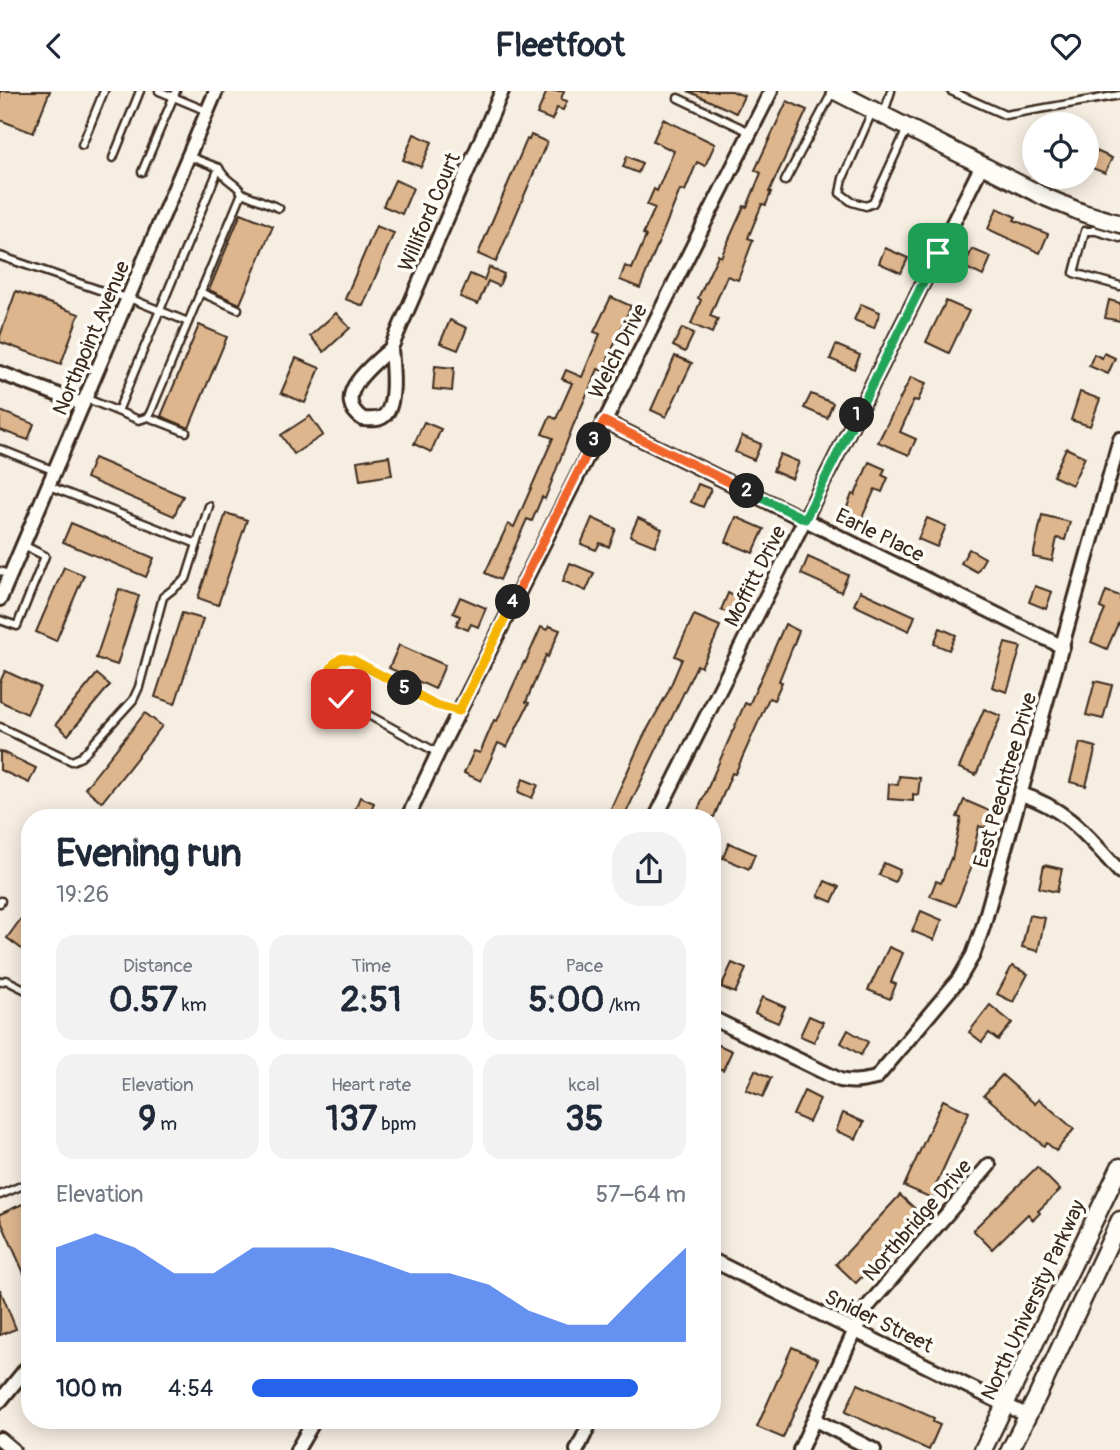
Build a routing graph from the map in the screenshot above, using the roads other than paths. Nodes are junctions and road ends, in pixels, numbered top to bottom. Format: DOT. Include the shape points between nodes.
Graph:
graph roads {
  1 [pos="104,91"];
  2 [pos="140,91"];
  3 [pos="159,91"];
  4 [pos="216,91"];
  5 [pos="502,91"];
  6 [pos="771,91"];
  7 [pos="834,91"];
  8 [pos="891,91"];
  9 [pos="951,91"];
  10 [pos="175,94"];
  11 [pos="1120,95"];
  12 [pos="678,98"];
  13 [pos="207,111"];
  14 [pos="878,113"];
  15 [pos="907,127"];
  16 [pos="750,132"];
  17 [pos="82,145"];
  18 [pos="188,156"];
  19 [pos="113,157"];
  20 [pos="982,165"];
  21 [pos="219,168"];
  22 [pos="142,172"];
  23 [pos="785,181"];
  24 [pos="242,193"];
  25 [pos="279,208"];
  26 [pos="1094,224"];
  27 [pos="1120,224"];
  28 [pos="1120,238"];
  29 [pos="0,256"];
  30 [pos="1120,286"];
  31 [pos="200,292"];
  32 [pos="129,298"];
  33 [pos="238,309"];
  34 [pos="160,310"];
  35 [pos="188,322"];
  36 [pos="391,348"];
  37 [pos="0,373"];
  38 [pos="84,401"];
  39 [pos="118,411"];
  40 [pos="148,417"];
  41 [pos="604,421"];
  42 [pos="186,432"];
  43 [pos="1120,439"];
  44 [pos="0,449"];
  45 [pos="55,471"];
  46 [pos="48,485"];
  47 [pos="209,506"];
  48 [pos="805,519"];
  49 [pos="197,544"];
  50 [pos="23,545"];
  51 [pos="5,573"];
  52 [pos="0,599"];
  53 [pos="0,620"];
  54 [pos="1063,647"];
  55 [pos="459,711"];
  56 [pos="0,727"];
  57 [pos="438,753"];
  58 [pos="1021,794"];
  59 [pos="412,809"];
  60 [pos="660,809"];
  61 [pos="1120,872"];
  62 [pos="0,982"];
  63 [pos="21,988"];
  64 [pos="721,1023"];
  65 [pos="989,1165"];
  66 [pos="1120,1167"];
  67 [pos="21,1186"];
  68 [pos="0,1195"];
  69 [pos="1120,1220"];
  70 [pos="721,1264"];
  71 [pos="855,1330"];
  72 [pos="21,1375"];
  73 [pos="0,1401"];
  74 [pos="1007,1405"];
  75 [pos="1028,1416"];
  76 [pos="815,1420"];
  77 [pos="309,1429"];
  78 [pos="587,1429"];
  79 [pos="0,1439"];
  80 [pos="13,1450"];
  81 [pos="297,1450"];
  82 [pos="577,1450"];
  83 [pos="800,1450"];
  84 [pos="874,1450"];
  85 [pos="984,1450"];
  86 [pos="1010,1450"];
  1 -- 17 [label="lane"];
  2 -- 19 [label="lane"];
  3 -- 10 [label="lane"];
  4 -- 13 [label="street, Northpoint Avenue"];
  5 -- 36 [label="street, Williford Court"];
  6 -- 16 [label="street, Welch Drive"];
  7 -- 14 [label="main road"];
  7 -- 23 [label="lane"];
  8 -- 14 [label="lane"];
  9 -- 11 [label="lane" via="1005,115"];
  10 -- 13 [label="lane"];
  10 -- 22 [label="lane"];
  12 -- 16 [label="lane"];
  13 -- 18 [label="street, Northpoint Avenue"];
  14 -- 15 [label="main road"];
  14 -- 15 [label="lane" via="843,178 840,193 852,202 866,207 873,204"];
  15 -- 20 [label="main road"];
  16 -- 41 [label="street, Welch Drive"];
  18 -- 21 [label="lane"];
  18 -- 32 [label="street, Northpoint Avenue"];
  20 -- 26 [label="main road"];
  20 -- 48 [label="street, Moffitt Drive"];
  21 -- 24 [label="lane" via="225,180 238,185"];
  21 -- 34 [label="lane"];
  24 -- 25 [label="lane"];
  24 -- 31 [label="lane"];
  26 -- 27 [label="main road"];
  26 -- 28 [label="lane"];
  26 -- 30 [label="lane" via="1085,230 1074,273"];
  29 -- 32 [label="lane"];
  31 -- 33 [label="lane"];
  31 -- 35 [label="lane"];
  32 -- 34 [label="lane"];
  32 -- 38 [label="street, Northpoint Avenue"];
  34 -- 35 [label="lane"];
  34 -- 39 [label="lane"];
  35 -- 40 [label="lane"];
  36 -- 36 [label="street, Williford Court" via="393,380 388,409 384,416 363,419 353,408 353,389 360,375"];
  37 -- 38 [label="street"];
  38 -- 39 [label="lane"];
  38 -- 45 [label="street, Northpoint Avenue"];
  39 -- 40 [label="lane" via="139,420"];
  40 -- 42 [label="lane"];
  41 -- 48 [label="street, Earle Place"];
  41 -- 55 [label="street, Welch Drive"];
  43 -- 54 [label="street, East Peachtree Drive"];
  44 -- 45 [label="lane"];
  45 -- 46 [label="street, Northpoint Avenue"];
  46 -- 49 [label="lane"];
  46 -- 50 [label="street, Northpoint Avenue"];
  47 -- 49 [label="lane"];
  48 -- 54 [label="street, Earle Place"];
  48 -- 60 [label="street, Moffitt Drive"];
  49 -- 56 [label="lane" via="186,579 163,597 133,701 81,757 72,761"];
  50 -- 51 [label="street, Northpoint Avenue"];
  50 -- 53 [label="lane" via="45,556 17,626"];
  51 -- 52 [label="street, Northpoint Avenue"];
  54 -- 58 [label="street, East Peachtree Drive"];
  55 -- 57 [label="street, Welch Drive"];
  55 -- 57 [label="lane" via="436,705 347,658 332,665 328,679 338,698"];
  57 -- 59 [label="street, Welch Drive"];
  58 -- 61 [label="street" via="1045,801 1069,819"];
  58 -- 64 [label="street, East Peachtree Drive" via="974,955 876,1078 850,1083 840,1080"];
  62 -- 63 [label="lane"];
  65 -- 71 [label="street, Northbridge Drive" via="868,1306"];
  66 -- 74 [label="main road, North University Parkway"];
  67 -- 68 [label="lane"];
  69 -- 75 [label="main road"];
  70 -- 71 [label="street, Snider Street"];
  71 -- 74 [label="street, Snider Street"];
  71 -- 76 [label="street, Northbridge Drive"];
  72 -- 73 [label="street"];
  74 -- 75 [label="street, Snider Street"];
  74 -- 85 [label="main road, North University Parkway"];
  75 -- 86 [label="main road"];
  76 -- 83 [label="street, Northbridge Drive"];
  76 -- 84 [label="street"];
  77 -- 81 [label="street"];
  78 -- 82 [label="street"];
  79 -- 80 [label="street"];
}
